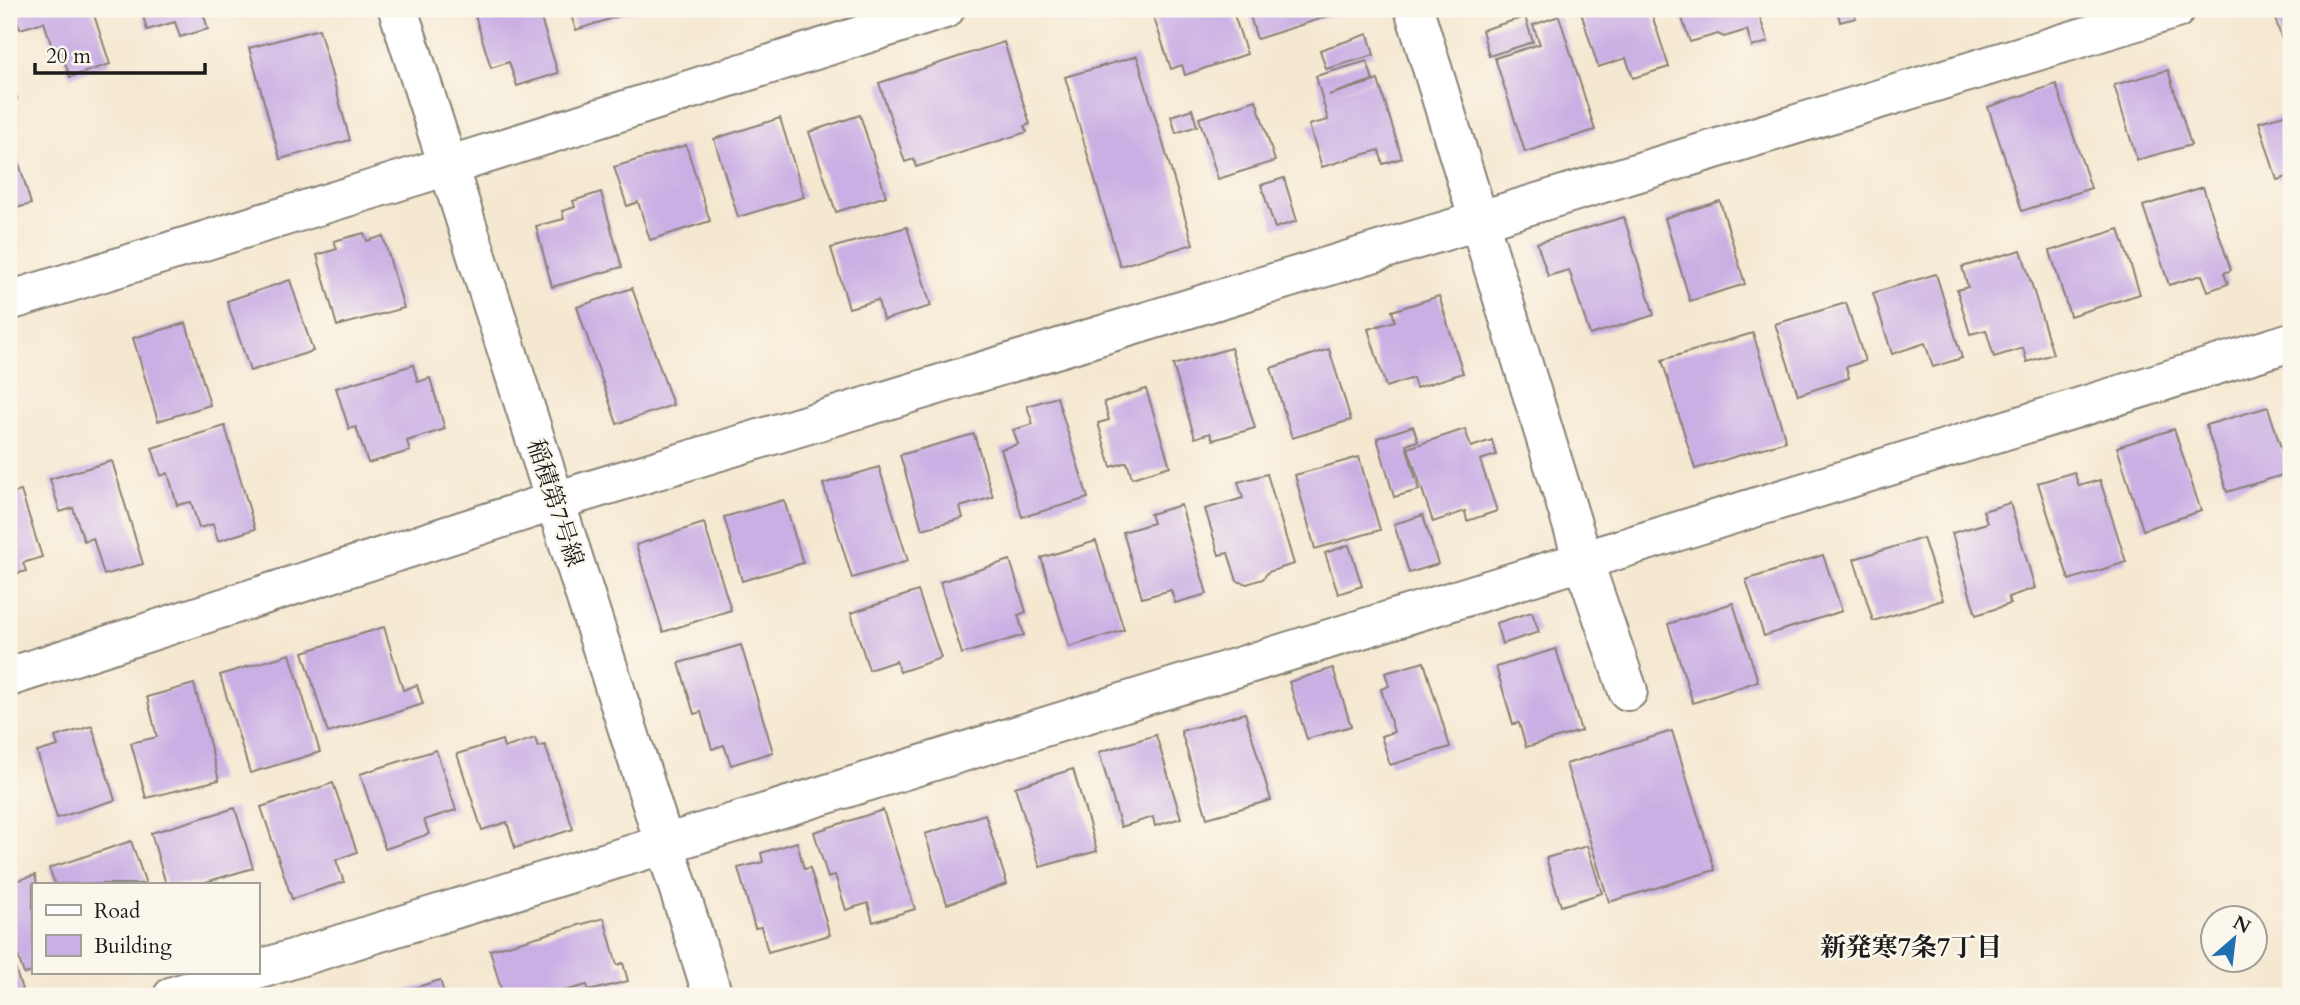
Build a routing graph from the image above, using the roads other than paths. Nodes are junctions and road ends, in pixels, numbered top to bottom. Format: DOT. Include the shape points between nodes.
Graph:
graph roads {
  1 [pos="398,9"];
  2 [pos="945,9"];
  3 [pos="1413,9"];
  4 [pos="2176,9"];
  5 [pos="448,166"];
  6 [pos="1478,222"];
  7 [pos="9,300"];
  8 [pos="2291,342"];
  9 [pos="555,501"];
  10 [pos="1583,560"];
  11 [pos="9,677"];
  12 [pos="1628,691"];
  13 [pos="665,844"];
  14 [pos="259,969"];
  15 [pos="245,974"];
  16 [pos="173,996"];
  17 [pos="713,996"];
  1 -- 5 [label="street, 稲積第7号線"];
  2 -- 5 [label="street"];
  3 -- 6 [label="street"];
  4 -- 6 [label="street"];
  5 -- 7 [label="street"];
  5 -- 9 [label="street, 稲積第7号線"];
  6 -- 9 [label="street"];
  6 -- 10 [label="street"];
  8 -- 10 [label="street"];
  9 -- 11 [label="street"];
  9 -- 13 [label="street, 稲積第7号線"];
  10 -- 12 [label="street"];
  10 -- 13 [label="street"];
  13 -- 14 [label="street"];
  13 -- 17 [label="street, 稲積第7号線"];
  15 -- 16 [label="street"];
}
